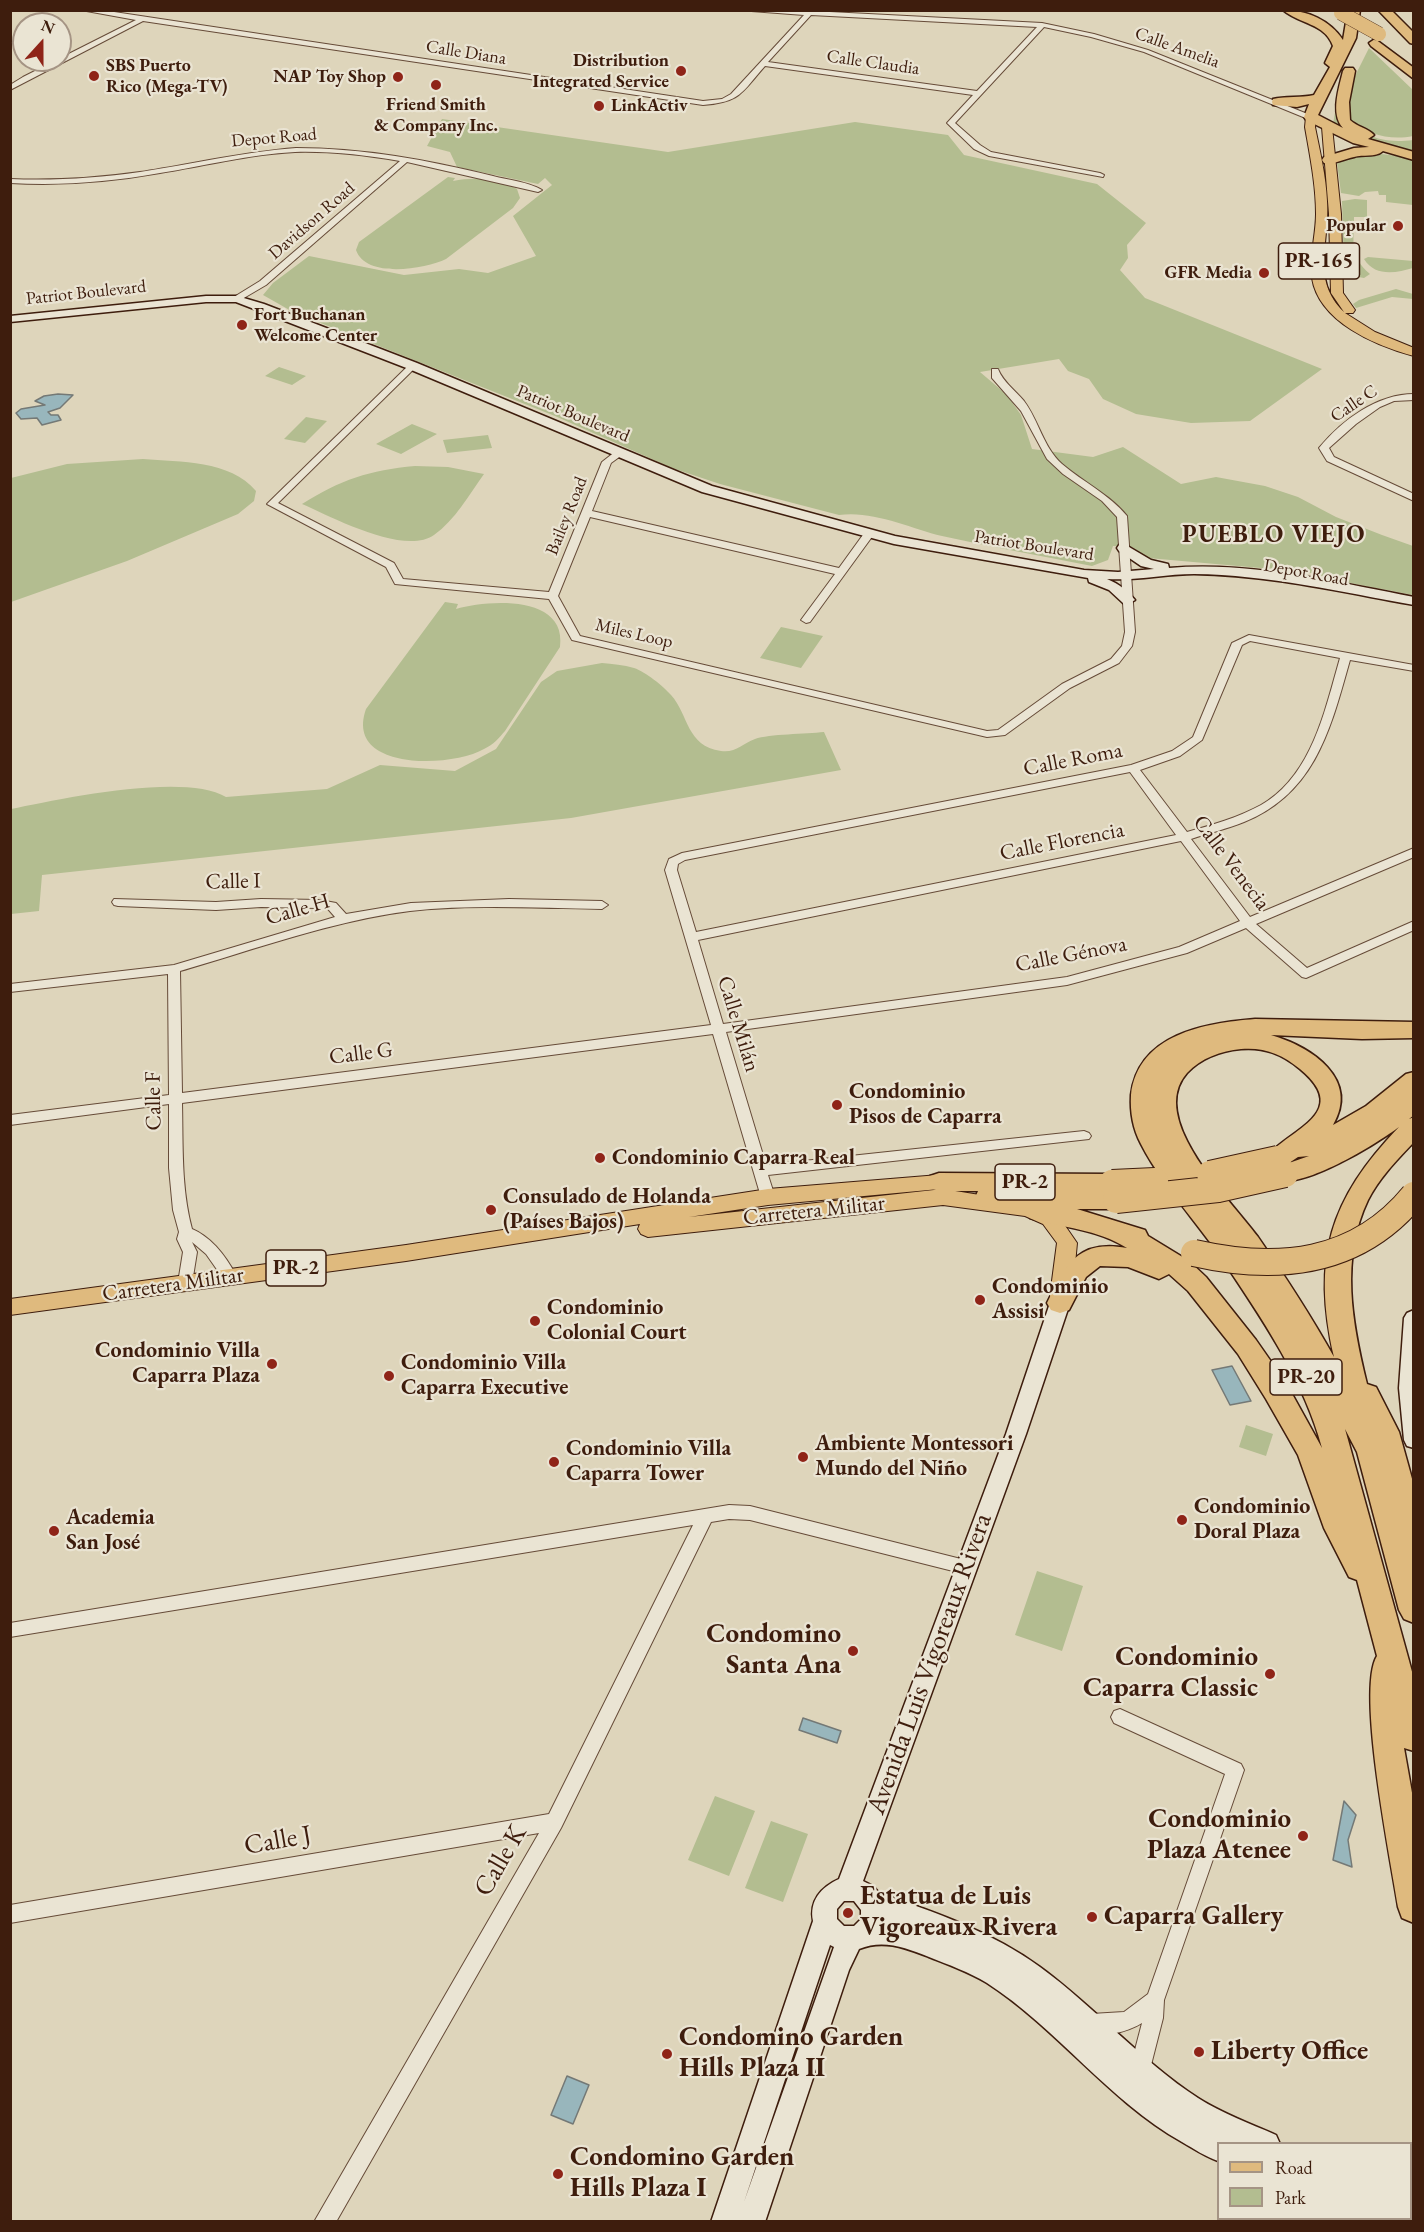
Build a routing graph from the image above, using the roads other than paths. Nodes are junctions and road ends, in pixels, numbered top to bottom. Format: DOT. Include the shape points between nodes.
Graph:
graph roads {
  1 [pos="84,10"];
  2 [pos="741,10"];
  3 [pos="1289,10"];
  4 [pos="1315,10"];
  5 [pos="1354,10"];
  6 [pos="1384,10"];
  7 [pos="808,15"];
  8 [pos="1338,15"];
  9 [pos="1369,15"];
  10 [pos="142,19"];
  11 [pos="1042,25"];
  12 [pos="1378,38"];
  13 [pos="1413,40"];
  14 [pos="1413,59"];
  15 [pos="764,64"];
  16 [pos="1349,71"];
  17 [pos="1413,76"];
  18 [pos="1328,80"];
  19 [pos="10,88"];
  20 [pos="978,93"];
  21 [pos="1319,99"];
  22 [pos="1278,102"];
  23 [pos="1311,117"];
  24 [pos="1327,127"];
  25 [pos="1406,139"];
  26 [pos="1413,156"];
  27 [pos="1329,160"];
  28 [pos="404,161"];
  29 [pos="1100,175"];
  30 [pos="10,181"];
  31 [pos="538,190"];
  32 [pos="237,299"];
  33 [pos="10,319"];
  34 [pos="1413,346"];
  35 [pos="1413,352"];
  36 [pos="413,366"];
  37 [pos="995,371"];
  38 [pos="1413,397"];
  39 [pos="619,453"];
  40 [pos="1413,498"];
  41 [pos="586,513"];
  42 [pos="869,534"];
  43 [pos="1124,552"];
  44 [pos="1192,570"];
  45 [pos="841,572"];
  46 [pos="1084,574"];
  47 [pos="1126,575"];
  48 [pos="553,597"];
  49 [pos="1128,600"];
  50 [pos="1413,601"];
  51 [pos="1413,610"];
  52 [pos="806,620"];
  53 [pos="1346,656"];
  54 [pos="1413,669"];
  55 [pos="1133,768"];
  56 [pos="1184,837"];
  57 [pos="1413,852"];
  58 [pos="673,862"];
  59 [pos="118,903"];
  60 [pos="602,905"];
  61 [pos="343,919"];
  62 [pos="1248,923"];
  63 [pos="1413,925"];
  64 [pos="690,937"];
  65 [pos="174,969"];
  66 [pos="10,988"];
  67 [pos="1413,1019"];
  68 [pos="717,1029"];
  69 [pos="1413,1030"];
  70 [pos="1167,1050"];
  71 [pos="1413,1080"];
  72 [pos="175,1100"];
  73 [pos="1413,1102"];
  74 [pos="10,1120"];
  75 [pos="1413,1126"];
  76 [pos="1084,1136"];
  77 [pos="1181,1167"];
  78 [pos="1282,1167"];
  79 [pos="760,1171"];
  80 [pos="941,1190"];
  81 [pos="1413,1195"];
  82 [pos="768,1197"];
  83 [pos="1028,1209"];
  84 [pos="186,1232"];
  85 [pos="1122,1232"];
  86 [pos="406,1253"];
  87 [pos="230,1277"];
  88 [pos="185,1283"];
  89 [pos="1060,1303"];
  90 [pos="10,1307"];
  91 [pos="1222,1314"];
  92 [pos="1413,1318"];
  93 [pos="1346,1359"];
  94 [pos="1413,1440"];
  95 [pos="1370,1448"];
  96 [pos="705,1517"];
  97 [pos="1413,1541"];
  98 [pos="966,1567"];
  99 [pos="1413,1610"];
  100 [pos="1385,1627"];
  101 [pos="10,1630"];
  102 [pos="1120,1717"];
  103 [pos="1413,1737"];
  104 [pos="555,1822"];
  105 [pos="847,1890"];
  106 [pos="870,1902"];
  107 [pos="1413,1907"];
  108 [pos="10,1914"];
  109 [pos="825,1921"];
  110 [pos="859,1936"];
  111 [pos="1155,2000"];
  112 [pos="1087,2024"];
  113 [pos="1140,2069"];
  114 [pos="1263,2142"];
  115 [pos="1217,2147"];
  116 [pos="324,2222"];
  117 [pos="724,2222"];
  118 [pos="752,2222"];
  1 -- 10 [label="street, Calle Diana"];
  2 -- 7 [label="street, Calle Amelia"];
  3 -- 18 [label="highway" via="1320,24 1337,41"];
  4 -- 8 [label="highway"];
  5 -- 18 [label="highway, PR-165" via="1352,30"];
  6 -- 13 [label="highway"];
  7 -- 11 [label="street, Calle Amelia"];
  7 -- 15 [label="street, Calle Diana"];
  8 -- 12 [label="highway"];
  9 -- 16 [label="highway, PR-165"];
  10 -- 15 [label="street, Calle Diana" via="703,103 724,102 734,96"];
  10 -- 19 [label="street"];
  11 -- 20 [label="street"];
  11 -- 22 [label="street, Calle Amelia" via="1146,51"];
  12 -- 14 [label="highway"];
  12 -- 17 [label="highway"];
  15 -- 20 [label="street, Calle Claudia"];
  16 -- 24 [label="highway, PR-165" via="1328,113"];
  16 -- 25 [label="highway" via="1343,113 1349,127 1378,138"];
  18 -- 21 [label="highway, PR-165"];
  20 -- 29 [label="street" via="951,123 977,147 1004,158"];
  21 -- 22 [label="highway"];
  21 -- 23 [label="highway, PR-165"];
  22 -- 23 [label="street, Calle Amelia"];
  23 -- 24 [label="highway"];
  23 -- 35 [label="main road, PR-165" via="1322,212 1318,276 1322,291 1355,326"];
  24 -- 26 [label="highway"];
  24 -- 27 [label="main road, PR-165"];
  26 -- 27 [label="highway" via="1361,151"];
  27 -- 34 [label="main road, PR-165" via="1338,296 1350,312 1369,326"];
  28 -- 30 [label="street, Depot Road" via="338,151 295,150 122,178"];
  28 -- 31 [label="street, Depot Road"];
  28 -- 32 [label="street, Davidson Road" via="263,283"];
  32 -- 33 [label="street, Patriot Boulevard"];
  32 -- 36 [label="street, Patriot Boulevard"];
  36 -- 39 [label="street, Patriot Boulevard"];
  36 -- 48 [label="street" via="272,504 390,565 399,582 525,591"];
  37 -- 43 [label="street, Miles Loop" via="996,378 1029,415 1052,458 1122,516"];
  38 -- 40 [label="street, Calle C" via="1385,401 1324,448 1329,459"];
  39 -- 41 [label="street, Bailey Road" via="606,462"];
  39 -- 42 [label="street, Patriot Boulevard" via="707,489"];
  41 -- 45 [label="street"];
  41 -- 48 [label="street, Bailey Road"];
  42 -- 45 [label="street"];
  42 -- 46 [label="street, Patriot Boulevard"];
  43 -- 44 [label="street" via="1146,563"];
  43 -- 46 [label="street" via="1113,568"];
  43 -- 47 [label="street, Miles Loop"];
  44 -- 47 [label="street, Depot Road"];
  44 -- 50 [label="street, Depot Road" via="1305,580"];
  44 -- 51 [label="street, Depot Road"];
  45 -- 52 [label="street"];
  46 -- 47 [label="street, Patriot Boulevard"];
  46 -- 49 [label="street" via="1114,587"];
  47 -- 49 [label="street, Miles Loop"];
  48 -- 49 [label="street, Miles Loop" via="576,638 987,734 1001,733 1066,686 1115,662 1127,646 1130,632"];
  53 -- 54 [label="street, Calle Roma"];
  53 -- 55 [label="street, Calle Roma" via="1249,638 1237,643 1198,738 1172,756"];
  53 -- 56 [label="street, Calle Florencia" via="1316,751 1297,780 1243,819"];
  55 -- 56 [label="street, Calle Venecia"];
  55 -- 58 [label="street, Calle Roma" via="682,857"];
  56 -- 62 [label="street, Calle Venecia"];
  56 -- 64 [label="street, Calle Florencia"];
  57 -- 62 [label="street, Calle Génova"];
  58 -- 64 [label="street, Calle Milán" via="671,870"];
  59 -- 61 [label="street, Calle I" via="301,903 332,906"];
  60 -- 61 [label="street, Calle H" via="422,906"];
  61 -- 65 [label="street, Calle H"];
  62 -- 63 [label="street, Calle Venecia" via="1306,975"];
  62 -- 68 [label="street, Calle Génova" via="1183,950 1067,981"];
  64 -- 68 [label="street, Calle Milán"];
  65 -- 66 [label="street, Calle H"];
  65 -- 72 [label="street, Calle F"];
  67 -- 70 [label="highway" via="1213,1021 1179,1035"];
  68 -- 72 [label="street, Calle G"];
  68 -- 79 [label="street, Calle Milán"];
  69 -- 70 [label="highway" via="1222,1029"];
  70 -- 77 [label="highway" via="1150,1071 1142,1105 1148,1133"];
  71 -- 78 [label="highway, PR-2" via="1370,1117"];
  72 -- 74 [label="street, Calle G"];
  72 -- 84 [label="street, Calle F" via="176,1168"];
  73 -- 78 [label="highway, PR-2" via="1342,1154"];
  75 -- 93 [label="highway" via="1382,1156 1356,1196 1345,1224 1337,1264 1336,1299"];
  76 -- 79 [label="street"];
  77 -- 78 [label="highway" via="1164,1105 1169,1078 1178,1066 1203,1050 1238,1041 1267,1042 1296,1054 1316,1070 1328,1090 1331,1106 1323,1122"];
  77 -- 95 [label="highway, PR-20" via="1232,1220 1299,1319"];
  77 -- 100 [label="highway, PR-20" via="1313,1389 1331,1430"];
  78 -- 80 [label="highway, Carretera Militar / PR-2, bridge" via="1218,1189"];
  79 -- 82 [label="street, Calle Milán"];
  80 -- 82 [label="main road, Carretera Militar / PR-2"];
  80 -- 83 [label="main road"];
  80 -- 86 [label="main road, Carretera Militar / PR-2"];
  81 -- 85 [label="highway, bridge" via="1395,1219 1346,1248 1268,1264 1229,1261"];
  82 -- 86 [label="main road, Carretera Militar / PR-2"];
  83 -- 85 [label="highway" via="1057,1213"];
  83 -- 89 [label="main road" via="1050,1219 1067,1243"];
  84 -- 87 [label="street" via="194,1234 221,1261"];
  84 -- 88 [label="street, Calle F" via="184,1239 190,1252"];
  85 -- 91 [label="highway" via="1180,1268"];
  86 -- 87 [label="main road, Carretera Militar / PR-2"];
  87 -- 88 [label="main road, Carretera Militar / PR-2"];
  88 -- 90 [label="main road, Carretera Militar / PR-2"];
  89 -- 91 [label="highway" via="1078,1269 1099,1257 1115,1255 1132,1257 1164,1272"];
  89 -- 98 [label="street, Avenida Luis Vigoreaux Rivera"];
  91 -- 100 [label="highway" via="1276,1391 1311,1452 1338,1528"];
  92 -- 94 [label="street" via="1409,1388"];
  93 -- 95 [label="highway"];
  93 -- 97 [label="highway" via="1385,1432"];
  95 -- 99 [label="highway, PR-20"];
  96 -- 98 [label="street" via="750,1513"];
  96 -- 101 [label="street"];
  96 -- 104 [label="street, Calle K"];
  98 -- 105 [label="street, Avenida Luis Vigoreaux Rivera"];
  100 -- 103 [label="highway, PR-20"];
  100 -- 107 [label="highway" via="1385,1723"];
  102 -- 111 [label="street" via="1235,1770"];
  104 -- 108 [label="street, Calle J"];
  104 -- 116 [label="street, Calle K"];
  105 -- 106 [label="street" via="864,1895"];
  105 -- 109 [label="street" via="828,1900"];
  106 -- 110 [label="street" via="874,1917"];
  106 -- 112 [label="street" via="990,1950 1029,1975"];
  109 -- 110 [label="street" via="835,1934"];
  109 -- 117 [label="street"];
  110 -- 115 [label="street" via="896,1932 997,1975 1034,2002 1162,2117"];
  110 -- 118 [label="street" via="838,1967"];
  111 -- 112 [label="street" via="1135,2019 1123,2024"];
  111 -- 113 [label="street"];
  112 -- 113 [label="street"];
  113 -- 114 [label="street" via="1200,2114"];
}
